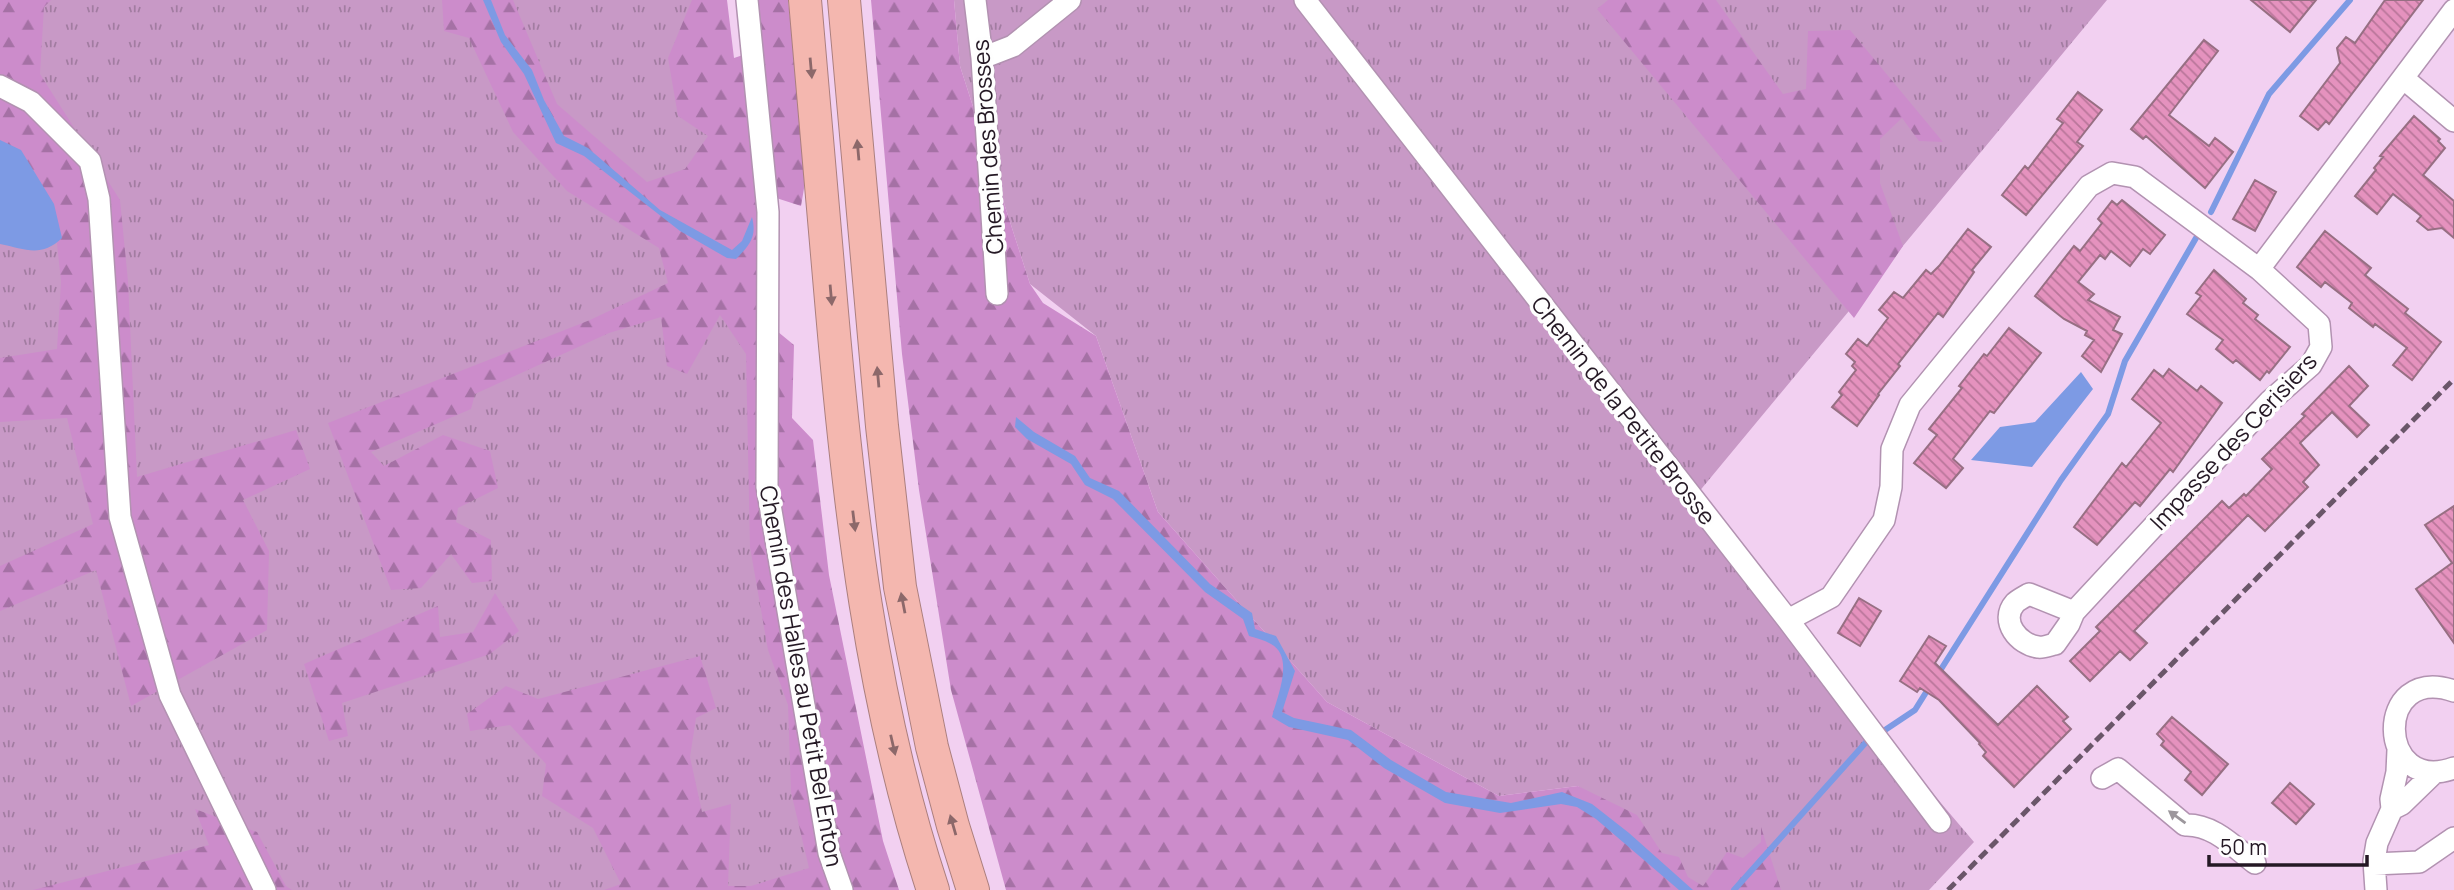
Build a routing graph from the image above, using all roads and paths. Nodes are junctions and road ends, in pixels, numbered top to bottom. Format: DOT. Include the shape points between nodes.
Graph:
graph roads {
  1 [pos="747,0"];
  2 [pos="805,0"];
  3 [pos="844,0"];
  4 [pos="975,0"];
  5 [pos="1070,0"];
  6 [pos="1305,0"];
  7 [pos="2454,10"];
  8 [pos="982,58"];
  9 [pos="2403,78"];
  10 [pos="0,86"];
  11 [pos="2454,121"];
  12 [pos="2259,268"];
  13 [pos="997,294"];
  14 [pos="2074,612"];
  15 [pos="1788,621"];
  16 [pos="2450,687"];
  17 [pos="2398,750"];
  18 [pos="2444,770"];
  19 [pos="2102,778"];
  20 [pos="2392,809"];
  21 [pos="1940,822"];
  22 [pos="2454,838"];
  23 [pos="2255,863"];
  24 [pos="2374,864"];
  25 [pos="265,890"];
  26 [pos="842,890"];
  27 [pos="933,890"];
  28 [pos="973,890"];
  29 [pos="2376,890"];
  1 -- 26 [label="street, Chemin des Halles au Petit Bel Enton" via="768,212 767,486 829,853"];
  2 -- 27 [label="highway, one-way" via="841,413 863,589 900,775"];
  28 -- 3 [label="highway, one-way" via="932,747 900,587"];
  4 -- 8 [label="street, Chemin des Brosses"];
  5 -- 8 [label="street" via="1013,46"];
  6 -- 15 [label="street, Chemin de la Petite Brosse"];
  7 -- 9 [label="street"];
  8 -- 13 [label="street, Chemin des Brosses"];
  9 -- 11 [label="street"];
  9 -- 12 [label="street"];
  10 -- 25 [label="street" via="32,102 90,161 99,198 120,517 170,695"];
  12 -- 14 [label="street, Impasse des Cerisiers" via="2319,324 2321,347 2311,365 2270,401"];
  12 -- 15 [label="street, Impasse des Cerisiers" via="2135,177 2112,173 2089,186 1910,405 1892,449 1884,520 1830,597"];
  15 -- 21 [label="street, Chemin de la Petite Brosse"];
  16 -- 17 [label="street" via="2418,690 2400,705 2393,727"];
  17 -- 18 [label="street" via="2413,766"];
  17 -- 20 [label="street"];
  18 -- 20 [label="street"];
  23 -- 19 [label="street, one-way" via="2212,830 2185,824 2118,769"];
  20 -- 24 [label="street"];
  22 -- 24 [label="street" via="2419,862"];
  24 -- 29 [label="street"];
}
